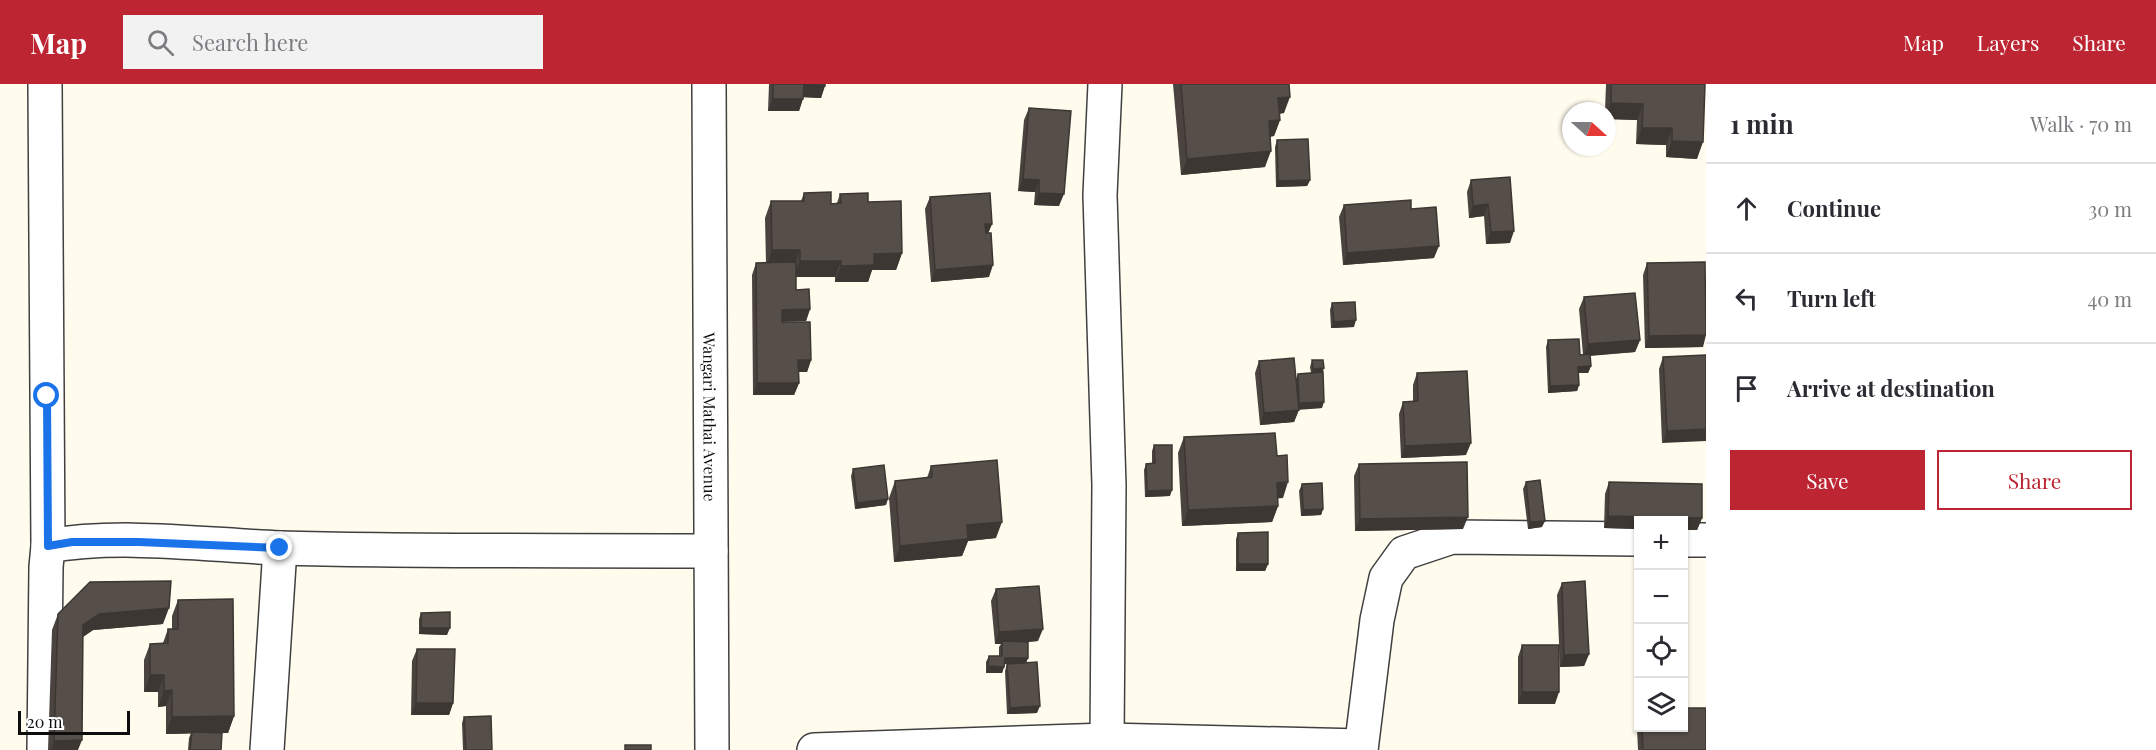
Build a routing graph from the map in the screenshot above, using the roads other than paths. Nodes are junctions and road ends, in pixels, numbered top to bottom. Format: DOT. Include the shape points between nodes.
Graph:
graph roads {
  1 [pos="45,84"];
  2 [pos="709,84"];
  3 [pos="1105,84"];
  4 [pos="1634,539"];
  5 [pos="1688,540"];
  6 [pos="1706,540"];
  7 [pos="48,546"];
  8 [pos="280,548"];
  9 [pos="711,551"];
  10 [pos="1107,740"];
  11 [pos="902,748"];
  12 [pos="1361,748"];
  13 [pos="44,750"];
  14 [pos="267,750"];
  15 [pos="712,750"];
  16 [pos="814,750"];
  1 -- 7 [label="street"];
  2 -- 9 [label="street, Wangari Mathai Avenue"];
  3 -- 10 [label="street" via="1100,195 1109,485"];
  4 -- 12 [label="street" via="1452,537 1404,553 1386,578"];
  5 -- 6 [label="street"];
  7 -- 8 [label="street" via="139,542"];
  7 -- 13 [label="street"];
  8 -- 9 [label="street"];
  8 -- 14 [label="street"];
  9 -- 15 [label="street, Wangari Mathai Avenue"];
  10 -- 11 [label="street"];
  10 -- 12 [label="street"];
  11 -- 16 [label="street"];
}
